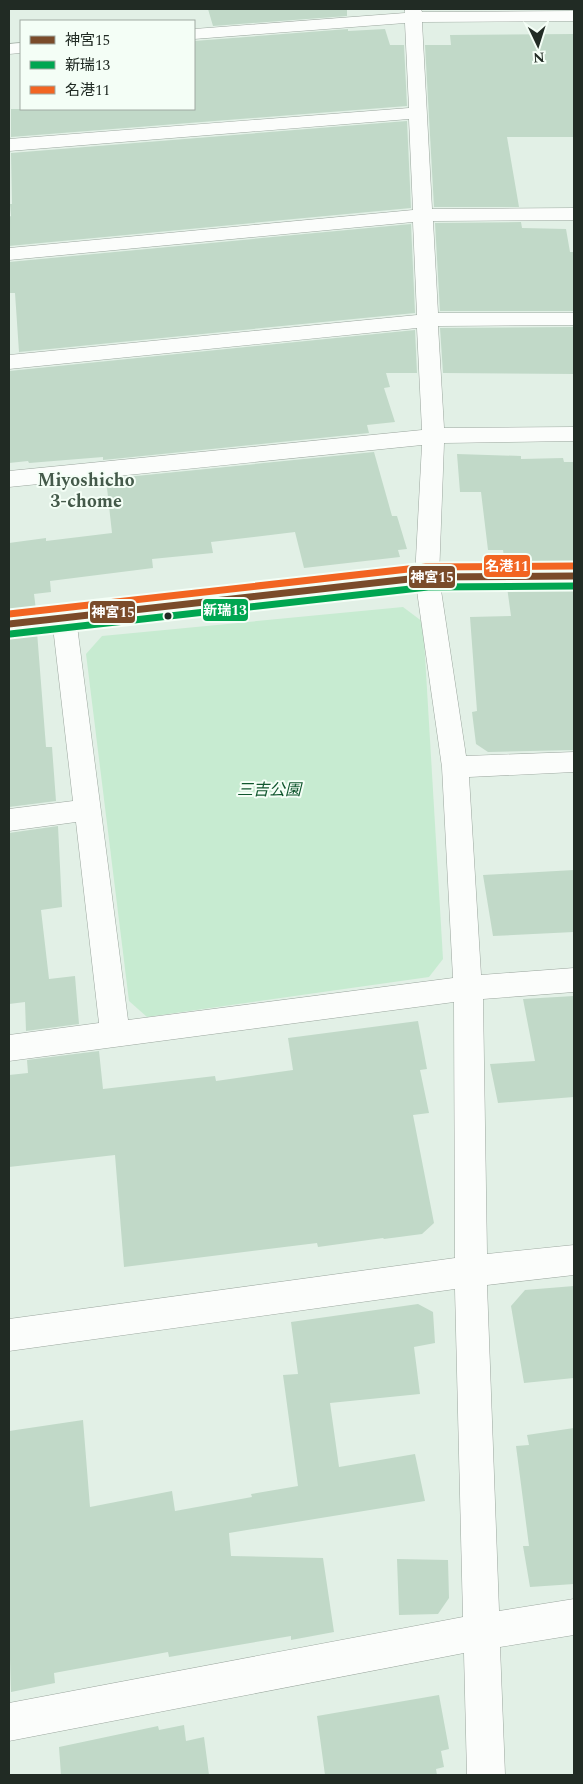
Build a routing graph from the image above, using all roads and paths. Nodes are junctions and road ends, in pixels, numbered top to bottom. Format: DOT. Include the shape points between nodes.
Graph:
graph roads {
  1 [pos="414,13"];
  2 [pos="574,16"];
  3 [pos="195,34"];
  4 [pos="419,113"];
  5 [pos="9,145"];
  6 [pos="574,214"];
  7 [pos="423,215"];
  8 [pos="9,254"];
  9 [pos="574,319"];
  10 [pos="428,320"];
  11 [pos="9,362"];
  12 [pos="574,434"];
  13 [pos="433,436"];
  14 [pos="9,479"];
  15 [pos="427,576"];
  16 [pos="574,576"];
  17 [pos="64,618"];
  18 [pos="9,624"];
  19 [pos="574,762"];
  20 [pos="455,767"];
  21 [pos="88,810"];
  22 [pos="9,820"];
  23 [pos="574,980"];
  24 [pos="468,988"];
  25 [pos="115,1034"];
  26 [pos="9,1048"];
  27 [pos="574,1260"];
  28 [pos="471,1271"];
  29 [pos="9,1335"];
  30 [pos="574,1617"];
  31 [pos="481,1632"];
  32 [pos="9,1722"];
  33 [pos="486,1775"];
  1 -- 2 [label="street"];
  1 -- 3 [label="street"];
  1 -- 4 [label="street"];
  4 -- 5 [label="street"];
  4 -- 7 [label="street"];
  6 -- 7 [label="street"];
  7 -- 8 [label="street"];
  7 -- 10 [label="street"];
  9 -- 10 [label="street"];
  10 -- 11 [label="street"];
  10 -- 13 [label="street"];
  12 -- 13 [label="street"];
  13 -- 14 [label="street"];
  13 -- 15 [label="street"];
  15 -- 16 [label="street"];
  15 -- 17 [label="street"];
  15 -- 20 [label="street"];
  17 -- 18 [label="street"];
  17 -- 21 [label="street"];
  19 -- 20 [label="street"];
  20 -- 24 [label="street"];
  21 -- 22 [label="street"];
  21 -- 25 [label="street"];
  23 -- 24 [label="street"];
  24 -- 25 [label="street"];
  24 -- 28 [label="street"];
  25 -- 26 [label="street"];
  27 -- 28 [label="street"];
  28 -- 29 [label="street"];
  28 -- 31 [label="street"];
  30 -- 31 [label="street"];
  31 -- 32 [label="street"];
  31 -- 33 [label="street"];
}
